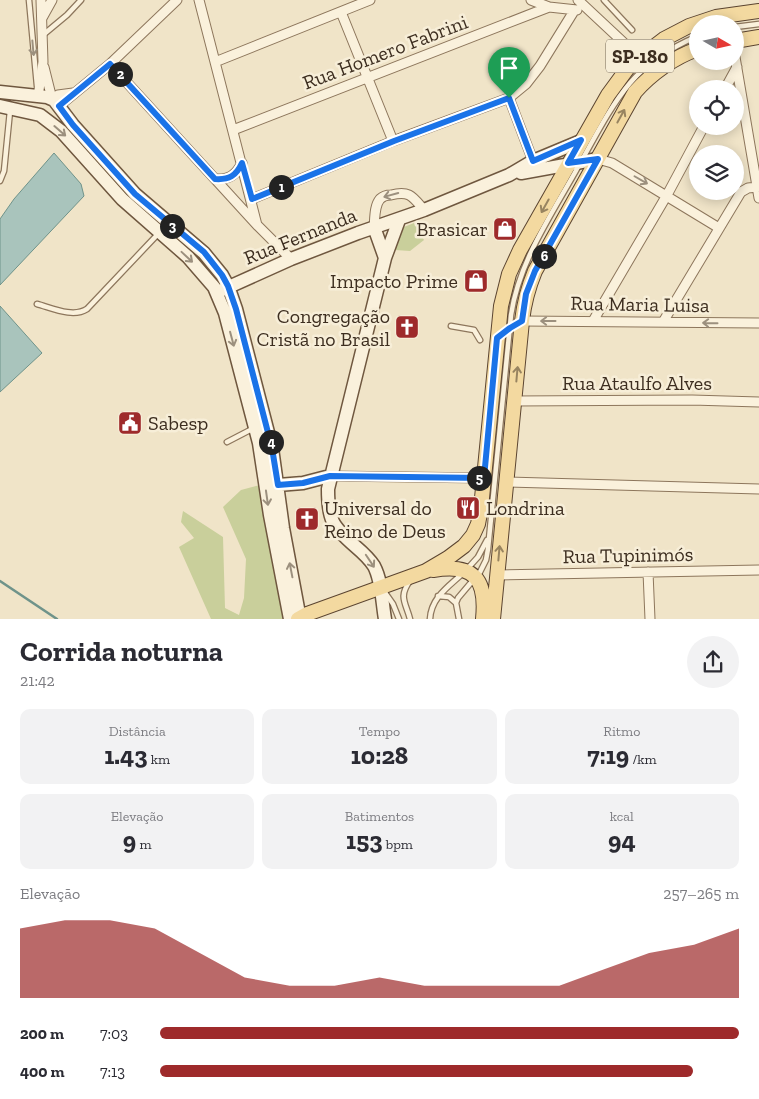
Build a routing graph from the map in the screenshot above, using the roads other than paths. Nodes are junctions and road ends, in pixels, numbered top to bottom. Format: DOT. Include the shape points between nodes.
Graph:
graph roads {
  1 [pos="29,0"];
  2 [pos="40,0"];
  3 [pos="52,0"];
  4 [pos="81,0"];
  5 [pos="176,0"];
  6 [pos="199,0"];
  7 [pos="370,0"];
  8 [pos="531,0"];
  9 [pos="578,0"];
  10 [pos="604,0"];
  11 [pos="549,7"];
  12 [pos="588,10"];
  13 [pos="574,11"];
  14 [pos="759,11"];
  15 [pos="341,12"];
  16 [pos="42,18"];
  17 [pos="759,24"];
  18 [pos="744,26"];
  19 [pos="632,30"];
  20 [pos="43,35"];
  21 [pos="759,38"];
  22 [pos="744,40"];
  23 [pos="689,41"];
  24 [pos="689,53"];
  25 [pos="639,57"];
  26 [pos="43,62"];
  27 [pos="215,62"];
  28 [pos="110,64"];
  29 [pos="738,70"];
  30 [pos="368,76"];
  31 [pos="0,92"];
  32 [pos="38,97"];
  33 [pos="509,98"];
  34 [pos="56,102"];
  35 [pos="5,107"];
  36 [pos="40,115"];
  37 [pos="233,130"];
  38 [pos="699,135"];
  39 [pos="581,140"];
  40 [pos="394,141"];
  41 [pos="598,159"];
  42 [pos="533,161"];
  43 [pos="575,162"];
  44 [pos="242,163"];
  45 [pos="509,176"];
  46 [pos="215,179"];
  47 [pos="0,181"];
  48 [pos="757,187"];
  49 [pos="666,195"];
  50 [pos="759,198"];
  51 [pos="252,199"];
  52 [pos="424,210"];
  53 [pos="399,220"];
  54 [pos="257,225"];
  55 [pos="374,227"];
  56 [pos="718,228"];
  57 [pos="159,233"];
  58 [pos="385,258"];
  59 [pos="291,259"];
  60 [pos="223,289"];
  61 [pos="37,304"];
  62 [pos="593,321"];
  63 [pos="663,322"];
  64 [pos="516,324"];
  65 [pos="759,324"];
  66 [pos="451,326"];
  67 [pos="497,338"];
  68 [pos="480,340"];
  69 [pos="514,401"];
  70 [pos="759,402"];
  71 [pos="260,426"];
  72 [pos="227,442"];
  73 [pos="330,476"];
  74 [pos="484,478"];
  75 [pos="506,482"];
  76 [pos="278,485"];
  77 [pos="759,489"];
  78 [pos="489,537"];
  79 [pos="759,570"];
  80 [pos="648,572"];
  81 [pos="421,573"];
  82 [pos="470,574"];
  83 [pos="497,575"];
  84 [pos="380,587"];
  85 [pos="438,596"];
  86 [pos="456,603"];
  87 [pos="399,617"];
  88 [pos="297,619"];
  89 [pos="385,619"];
  90 [pos="410,619"];
  91 [pos="430,619"];
  92 [pos="459,619"];
  93 [pos="483,619"];
  94 [pos="493,619"];
  95 [pos="650,619"];
  1 -- 32 [label="lane, one-way"];
  2 -- 16 [label="street"];
  3 -- 16 [label="street"];
  4 -- 20 [label="lane"];
  5 -- 28 [label="street"];
  6 -- 27 [label="street"];
  7 -- 15 [label="street"];
  8 -- 11 [label="street"];
  9 -- 12 [label="street"];
  10 -- 19 [label="lane"];
  11 -- 13 [label="street"];
  11 -- 30 [label="street, Rua Homero Fabrini"];
  12 -- 13 [label="street"];
  12 -- 25 [label="street"];
  13 -- 33 [label="street" via="540,66"];
  14 -- 25 [label="main road, SP-180" via="716,17 689,26"];
  15 -- 27 [label="street"];
  15 -- 30 [label="street"];
  16 -- 20 [label="street"];
  17 -- 18 [label="lane"];
  20 -- 26 [label="street"];
  21 -- 22 [label="main road"];
  23 -- 43 [label="lane" via="661,55 630,83"];
  41 -- 24 [label="main road, SP-180, one-way" via="640,87 674,60"];
  25 -- 39 [label="main road, SP-180" via="615,85"];
  26 -- 32 [label="street"];
  26 -- 34 [label="street"];
  27 -- 37 [label="street"];
  28 -- 34 [label="street" via="75,93 58,95"];
  28 -- 46 [label="street"];
  29 -- 48 [label="street"];
  30 -- 37 [label="street, Rua Homero Fabrini"];
  30 -- 40 [label="street"];
  31 -- 32 [label="main road"];
  32 -- 34 [label="main road"];
  32 -- 36 [label="main road"];
  33 -- 40 [label="street"];
  33 -- 42 [label="street"];
  34 -- 36 [label="main road"];
  34 -- 60 [label="main road" via="135,194 204,252 218,270"];
  35 -- 36 [label="main road"];
  35 -- 47 [label="lane" via="4,171"];
  36 -- 57 [label="main road, one-way" via="71,141 122,199"];
  37 -- 44 [label="street"];
  38 -- 49 [label="street"];
  39 -- 42 [label="main road"];
  39 -- 43 [label="main road, SP-180"];
  40 -- 51 [label="street"];
  41 -- 43 [label="main road"];
  41 -- 49 [label="street, one-way" via="612,163"];
  41 -- 64 [label="main road, SP-180" via="535,271"];
  42 -- 45 [label="main road"];
  43 -- 45 [label="main road"];
  43 -- 64 [label="lane" via="523,268 514,297"];
  43 -- 67 [label="main road, SP-180, one-way" via="520,250 509,274"];
  44 -- 46 [label="street" via="228,179"];
  44 -- 51 [label="street"];
  45 -- 52 [label="main road, Rua Fernanda"];
  46 -- 54 [label="street"];
  48 -- 50 [label="street"];
  48 -- 56 [label="street" via="741,192"];
  49 -- 56 [label="street"];
  49 -- 62 [label="street"];
  51 -- 54 [label="street"];
  52 -- 53 [label="main road, Rua Fernanda"];
  52 -- 55 [label="street, one-way" via="406,193 384,196 377,205"];
  53 -- 55 [label="main road, Rua Fernanda"];
  53 -- 58 [label="main road"];
  54 -- 59 [label="street"];
  55 -- 58 [label="main road"];
  55 -- 59 [label="main road, Rua Fernanda"];
  56 -- 63 [label="street"];
  57 -- 60 [label="main road, one-way"];
  57 -- 61 [label="lane" via="82,312 73,313"];
  58 -- 73 [label="main road"];
  59 -- 60 [label="main road, Rua Fernanda"];
  60 -- 71 [label="main road" via="225,313"];
  62 -- 63 [label="street, Rua Maria Luisa"];
  62 -- 64 [label="street, Rua Maria Luisa, one-way"];
  65 -- 63 [label="street, Rua Maria Luisa, one-way"];
  64 -- 67 [label="main road"];
  69 -- 64 [label="main road, SP-180, one-way"];
  64 -- 78 [label="lane"];
  66 -- 68 [label="lane" via="474,330"];
  67 -- 74 [label="main road, SP-180"];
  69 -- 70 [label="street, Rua Ataulfo Alves"];
  69 -- 75 [label="main road, SP-180"];
  71 -- 72 [label="lane"];
  71 -- 76 [label="main road" via="275,462"];
  71 -- 88 [label="main road, one-way" via="270,515"];
  73 -- 74 [label="street"];
  73 -- 76 [label="main road"];
  73 -- 84 [label="main road, one-way" via="328,500 334,525 370,561"];
  74 -- 81 [label="main road, SP-180" via="480,517 473,535 458,551"];
  75 -- 77 [label="street"];
  83 -- 75 [label="main road, SP-180, one-way"];
  88 -- 76 [label="main road, one-way"];
  78 -- 82 [label="lane"];
  78 -- 82 [label="lane" via="486,560"];
  79 -- 80 [label="street, Rua Tupinimós"];
  80 -- 83 [label="street, Rua Tupinimós"];
  80 -- 95 [label="street"];
  81 -- 82 [label="main road" via="450,567"];
  81 -- 84 [label="main road, SP-180"];
  81 -- 90 [label="lane" via="408,584 404,594"];
  82 -- 85 [label="lane"];
  82 -- 86 [label="lane"];
  82 -- 93 [label="main road" via="483,591"];
  83 -- 94 [label="main road, SP-180"];
  84 -- 87 [label="lane" via="394,604"];
  84 -- 88 [label="main road, SP-180"];
  84 -- 89 [label="main road"];
  85 -- 86 [label="lane" via="448,596"];
  85 -- 91 [label="lane" via="431,608"];
  86 -- 92 [label="lane"];
}
